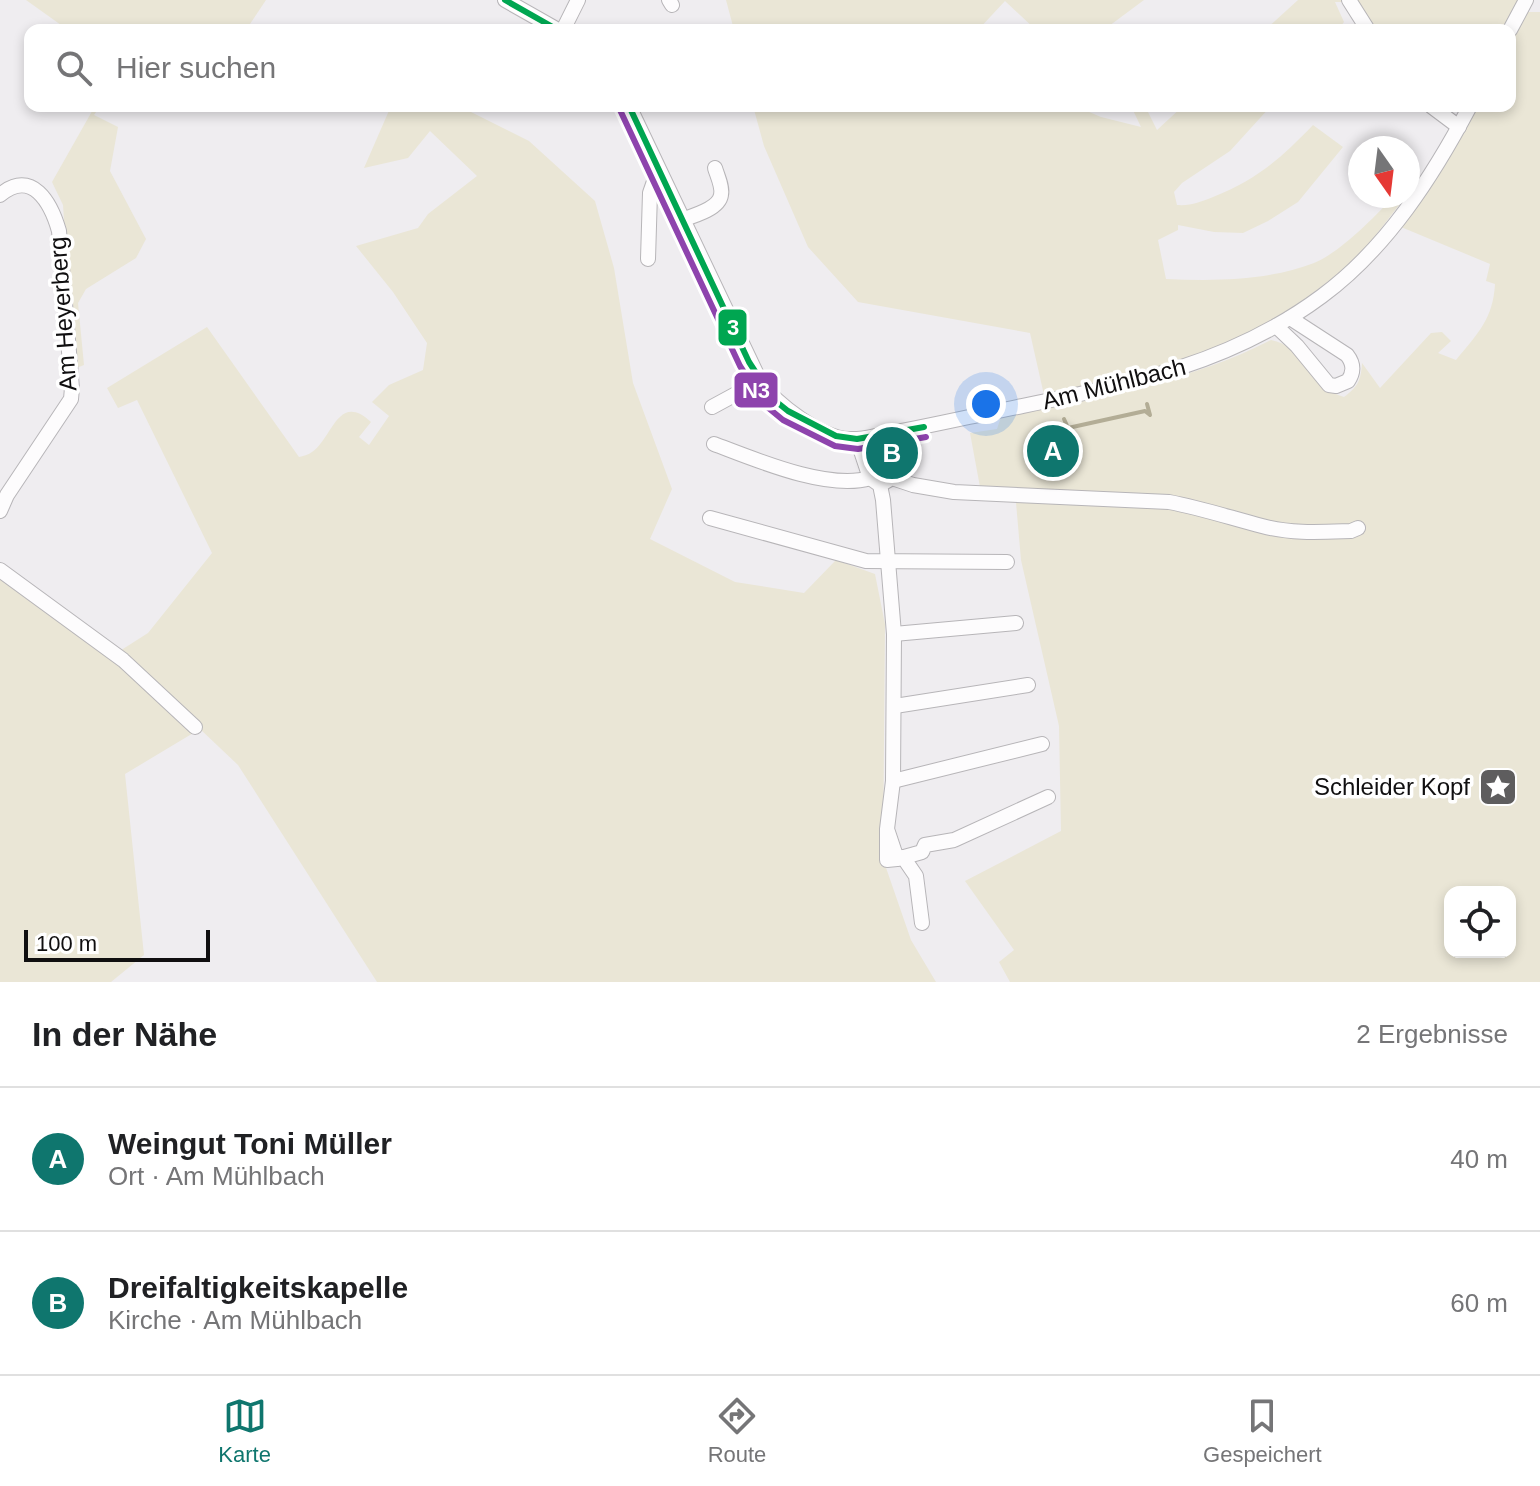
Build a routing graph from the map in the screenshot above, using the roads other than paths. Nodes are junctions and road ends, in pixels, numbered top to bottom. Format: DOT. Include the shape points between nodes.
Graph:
graph roads {
  1 [pos="578,0"];
  2 [pos="1349,0"];
  3 [pos="1526,0"];
  4 [pos="510,1"];
  5 [pos="550,24"];
  6 [pos="564,24"];
  7 [pos="1364,24"];
  8 [pos="1513,24"];
  9 [pos="632,112"];
  10 [pos="1439,112"];
  11 [pos="1467,112"];
  12 [pos="1459,127"];
  13 [pos="715,168"];
  14 [pos="658,170"];
  15 [pos="0,195"];
  16 [pos="681,220"];
  17 [pos="648,259"];
  18 [pos="1290,318"];
  19 [pos="1276,326"];
  20 [pos="760,381"];
  21 [pos="712,407"];
  22 [pos="857,439"];
  23 [pos="714,444"];
  24 [pos="875,482"];
  25 [pos="0,511"];
  26 [pos="710,518"];
  27 [pos="1358,528"];
  28 [pos="888,561"];
  29 [pos="1007,562"];
  30 [pos="0,570"];
  31 [pos="1016,623"];
  32 [pos="894,634"];
  33 [pos="1028,685"];
  34 [pos="895,706"];
  35 [pos="195,727"];
  36 [pos="1042,744"];
  37 [pos="893,781"];
  38 [pos="1048,797"];
  39 [pos="900,858"];
  40 [pos="922,923"];
  1 -- 6 [label="street"];
  2 -- 7 [label="street"];
  3 -- 8 [label="street"];
  4 -- 5 [label="street"];
  9 -- 14 [label="street, Am Mühlbach"];
  10 -- 12 [label="street"];
  11 -- 12 [label="street, Am Mühlbach"];
  12 -- 18 [label="street, Am Mühlbach" via="1394,225 1344,278"];
  13 -- 16 [label="street" via="720,198"];
  14 -- 16 [label="street, Am Mühlbach"];
  14 -- 17 [label="street" via="650,193"];
  15 -- 25 [label="street, Am Heyerberg" via="9,188 27,187 46,198 54,215 72,388 71,399"];
  16 -- 20 [label="street, Am Mühlbach"];
  18 -- 19 [label="street, Am Mühlbach"];
  18 -- 19 [label="street" via="1347,355 1353,369 1348,381 1329,385"];
  19 -- 22 [label="street, Am Mühlbach" via="1180,370 1117,387"];
  20 -- 21 [label="street"];
  20 -- 22 [label="street, Am Mühlbach" via="788,411 836,436"];
  22 -- 24 [label="street"];
  23 -- 24 [label="street" via="807,475"];
  24 -- 27 [label="street" via="892,478 954,492 1169,502 1303,532"];
  24 -- 28 [label="street"];
  26 -- 28 [label="street" via="859,560"];
  28 -- 29 [label="street"];
  28 -- 32 [label="street"];
  30 -- 35 [label="street" via="123,660"];
  31 -- 32 [label="street"];
  32 -- 34 [label="street"];
  33 -- 34 [label="street"];
  34 -- 37 [label="street"];
  36 -- 37 [label="street"];
  37 -- 39 [label="street" via="887,860"];
  38 -- 39 [label="street"];
  39 -- 40 [label="street" via="916,876"];
}
